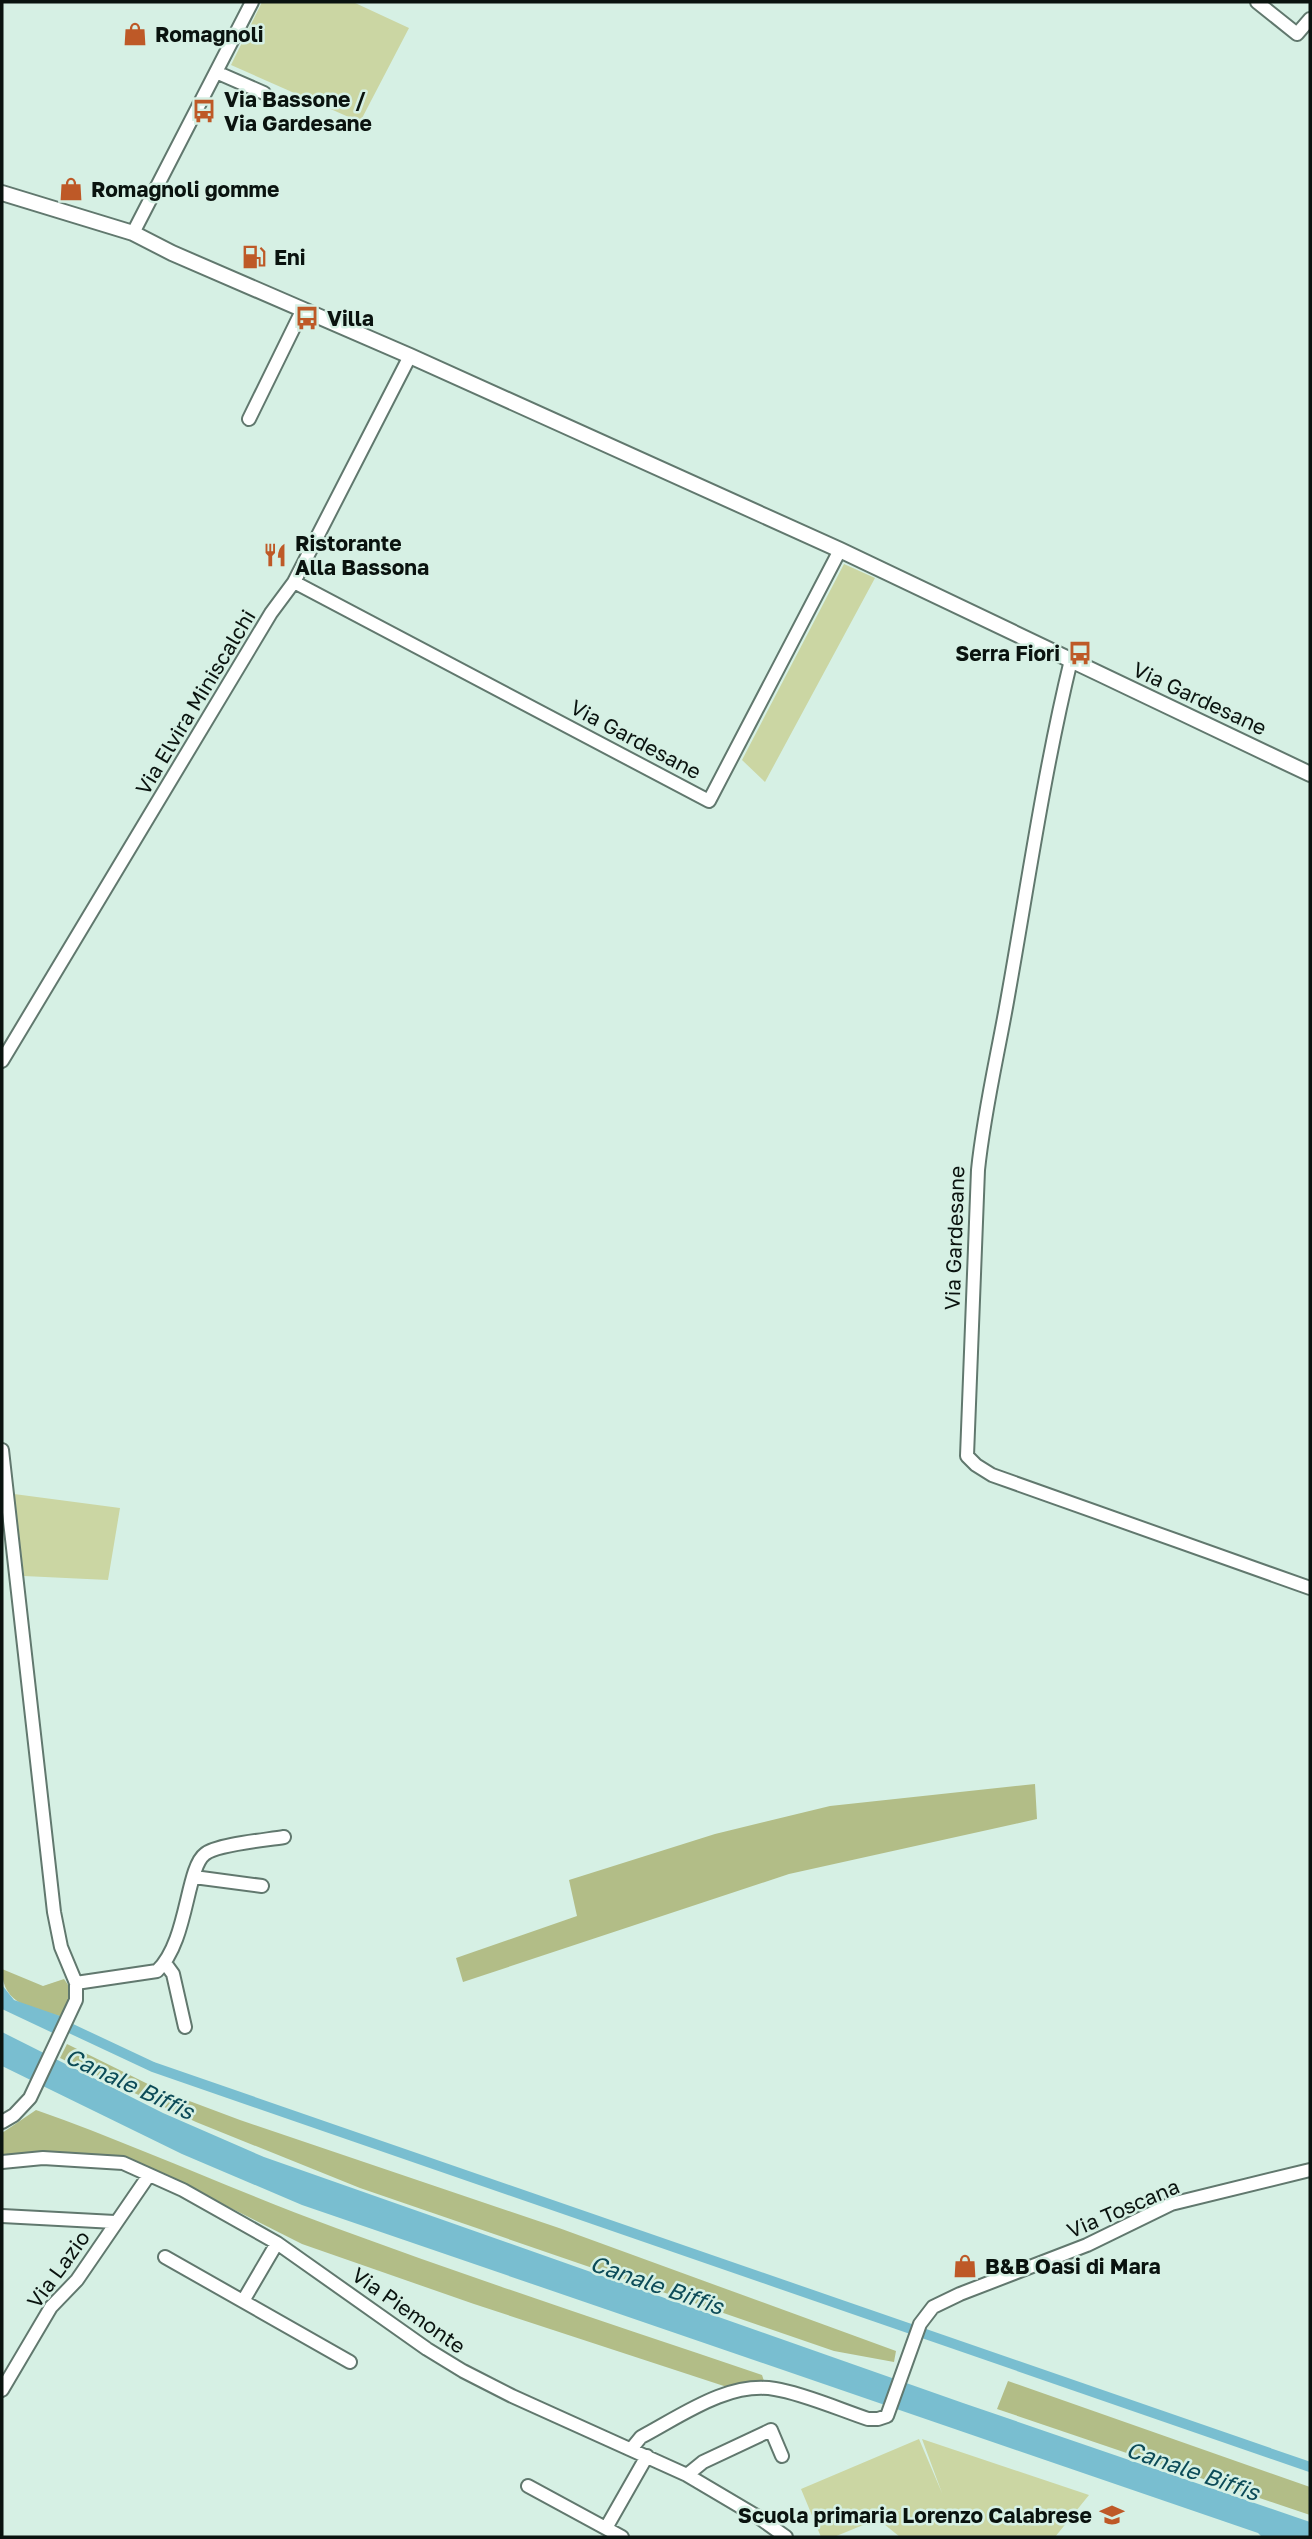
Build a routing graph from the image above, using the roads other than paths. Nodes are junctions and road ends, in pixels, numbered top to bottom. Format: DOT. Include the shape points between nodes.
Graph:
graph roads {
  1 [pos="252,2"];
  2 [pos="1258,2"];
  3 [pos="1310,19"];
  4 [pos="216,72"];
  5 [pos="264,93"];
  6 [pos="2,193"];
  7 [pos="133,233"];
  8 [pos="302,311"];
  9 [pos="410,356"];
  10 [pos="249,419"];
  11 [pos="840,550"];
  12 [pos="293,582"];
  13 [pos="1071,660"];
  14 [pos="1310,774"];
  15 [pos="2,1061"];
  16 [pos="2,1450"];
  17 [pos="1310,1588"];
  18 [pos="284,1837"];
  19 [pos="194,1877"];
  20 [pos="262,1886"];
  21 [pos="165,1963"];
  22 [pos="76,1983"];
  23 [pos="185,2027"];
  24 [pos="2,2122"];
  25 [pos="2,2162"];
  26 [pos="1310,2170"];
  27 [pos="149,2175"];
  28 [pos="2,2216"];
  29 [pos="115,2222"];
  30 [pos="277,2243"];
  31 [pos="165,2257"];
  32 [pos="243,2301"];
  33 [pos="350,2362"];
  34 [pos="2,2390"];
  35 [pos="632,2448"];
  36 [pos="647,2456"];
  37 [pos="782,2456"];
  38 [pos="687,2474"];
  39 [pos="527,2487"];
  40 [pos="606,2528"];
  41 [pos="622,2537"];
  42 [pos="786,2537"];
  1 -- 4 [label="street"];
  2 -- 3 [label="street" via="1297,34"];
  4 -- 5 [label="street"];
  4 -- 7 [label="street"];
  6 -- 7 [label="main road, Via Gardesane"];
  7 -- 8 [label="main road, Via Gardesane"];
  8 -- 9 [label="main road, Via Gardesane"];
  8 -- 10 [label="street"];
  9 -- 11 [label="main road, Via Gardesane"];
  9 -- 12 [label="street, Via Elvira Miniscalchi"];
  11 -- 12 [label="street, Via Gardesane" via="709,801"];
  11 -- 13 [label="main road, Via Gardesane"];
  12 -- 15 [label="street, Via Elvira Miniscalchi"];
  13 -- 14 [label="main road, Via Gardesane"];
  13 -- 17 [label="street, Via Gardesane" via="1040,804 981,1134 967,1456 992,1475"];
  16 -- 22 [label="street" via="54,1912 61,1947"];
  18 -- 19 [label="street" via="203,1854"];
  19 -- 20 [label="street"];
  19 -- 21 [label="street" via="180,1931"];
  21 -- 22 [label="street" via="149,1973"];
  21 -- 23 [label="street" via="173,1974"];
  22 -- 24 [label="street" via="76,2000 36,2088 21,2109"];
  25 -- 27 [label="street, Via Piemonte" via="43,2158 123,2163"];
  26 -- 35 [label="street, Via Toscana" via="1171,2204 1087,2245 933,2307 920,2324 887,2416 868,2418 777,2389 756,2387 723,2394 641,2437"];
  27 -- 29 [label="street, Via Lazio"];
  27 -- 30 [label="street, Via Piemonte"];
  28 -- 29 [label="street"];
  29 -- 34 [label="street, Via Lazio" via="77,2280 51,2308"];
  30 -- 32 [label="street"];
  30 -- 35 [label="street, Via Piemonte" via="463,2371"];
  31 -- 32 [label="street"];
  32 -- 33 [label="street"];
  35 -- 36 [label="street, Via Piemonte"];
  36 -- 38 [label="street, Via Piemonte"];
  36 -- 40 [label="street"];
  37 -- 38 [label="street" via="771,2430"];
  38 -- 42 [label="street, Via Piemonte"];
  39 -- 40 [label="street"];
  40 -- 41 [label="street"];
}
